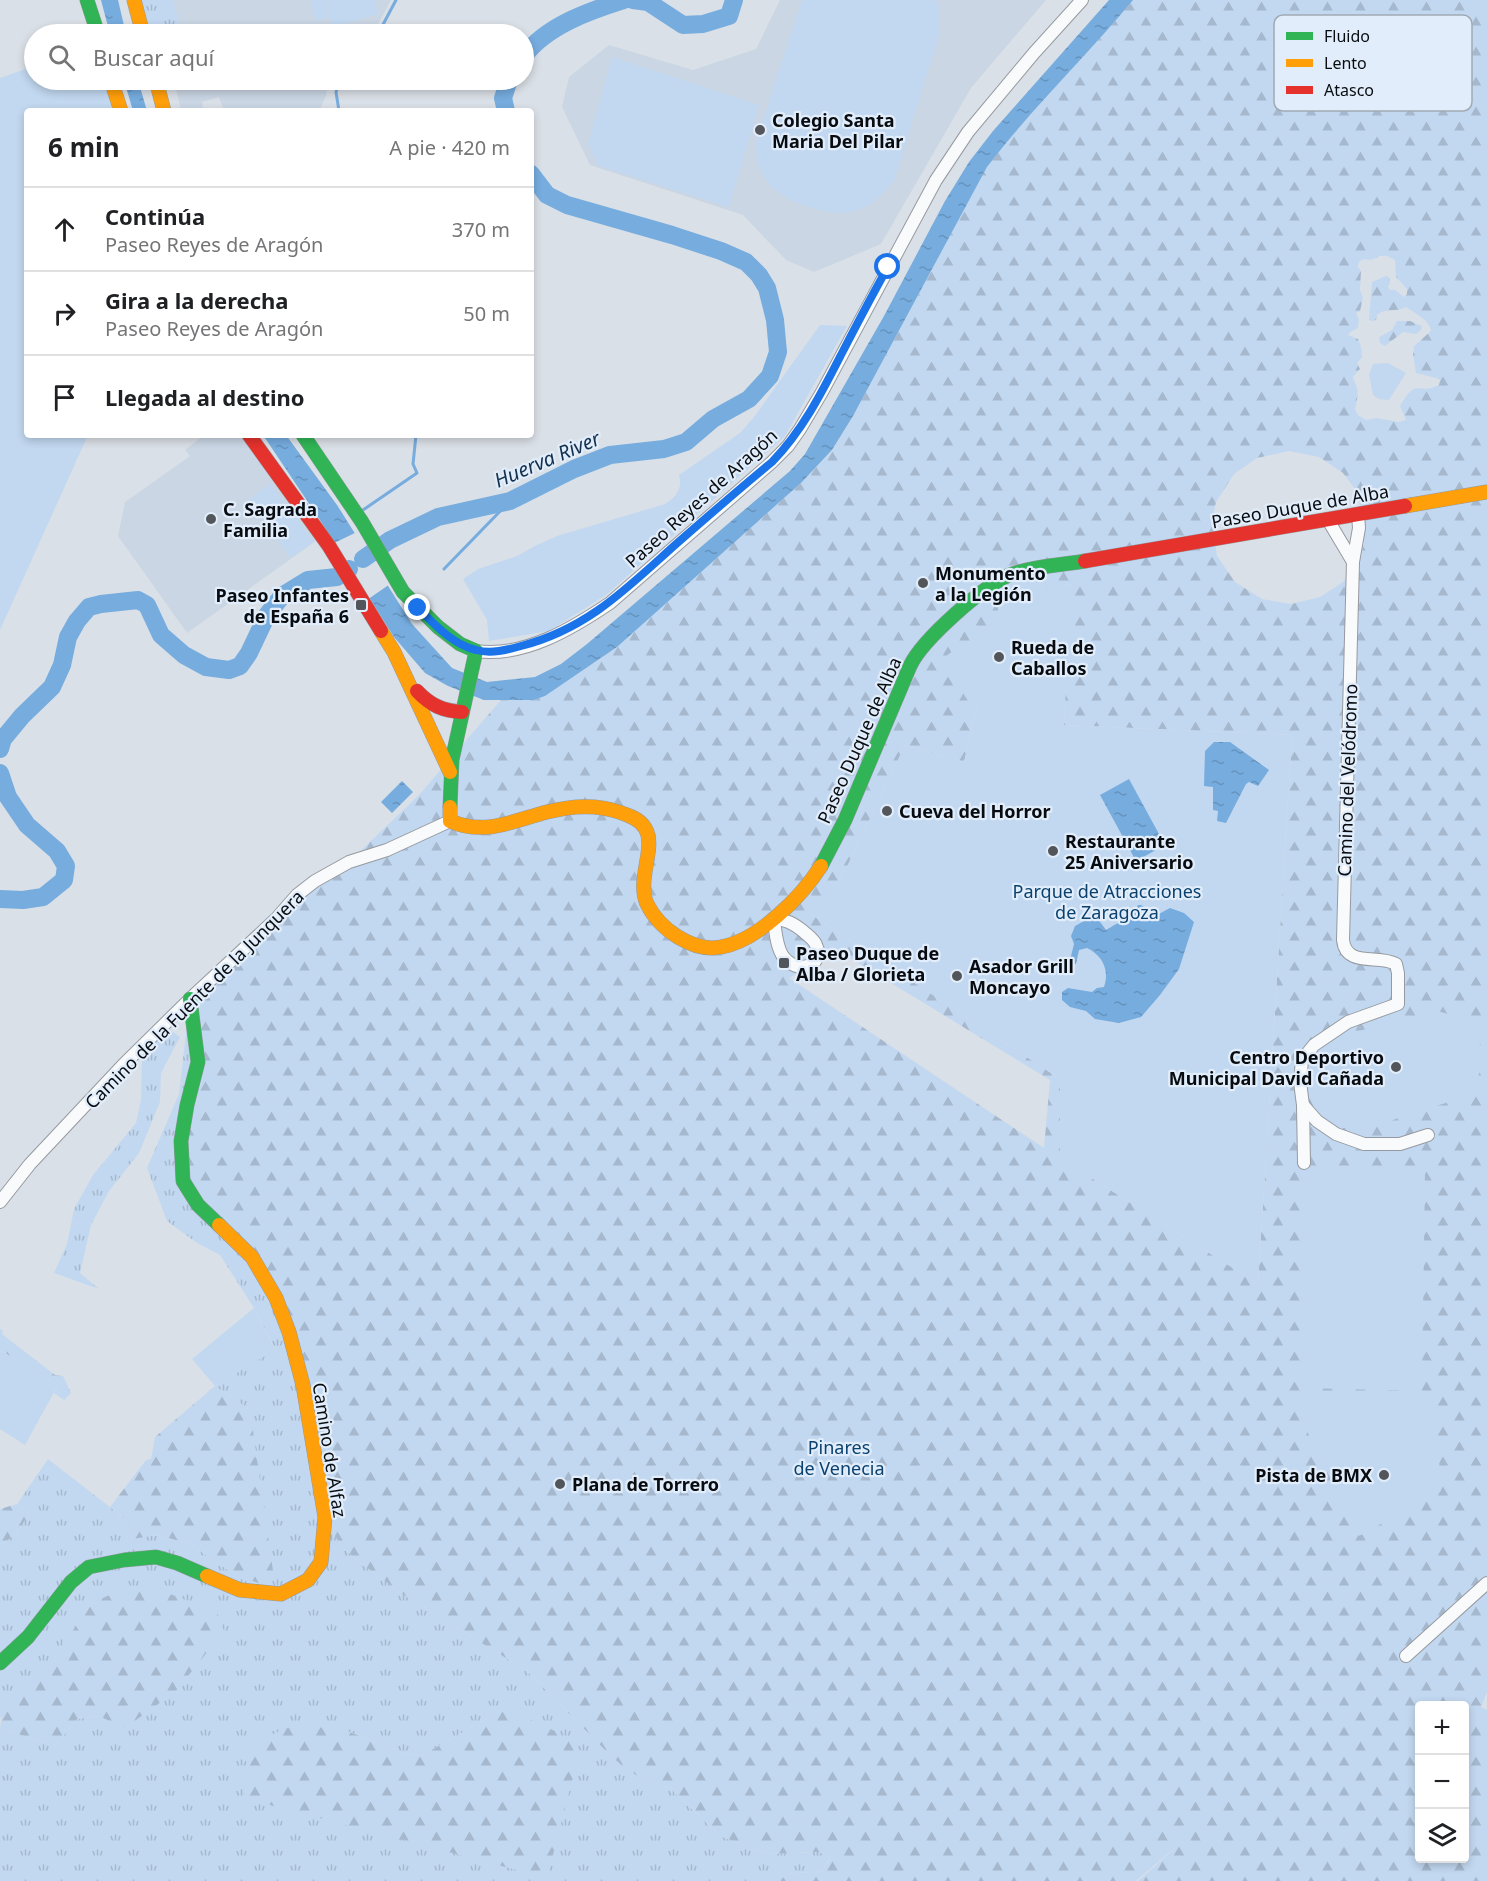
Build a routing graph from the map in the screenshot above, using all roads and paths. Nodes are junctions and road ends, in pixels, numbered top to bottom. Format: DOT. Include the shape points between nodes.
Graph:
graph roads {
  1 [pos="87,0"];
  2 [pos="134,0"];
  3 [pos="1082,0"];
  4 [pos="95,24"];
  5 [pos="140,24"];
  6 [pos="114,90"];
  7 [pos="159,90"];
  8 [pos="119,108"];
  9 [pos="163,108"];
  10 [pos="251,438"];
  11 [pos="305,438"];
  12 [pos="1487,492"];
  13 [pos="1358,515"];
  14 [pos="1328,520"];
  15 [pos="1353,562"];
  16 [pos="476,651"];
  17 [pos="410,684"];
  18 [pos="464,706"];
  19 [pos="450,772"];
  20 [pos="450,821"];
  21 [pos="790,903"];
  22 [pos="774,918"];
  23 [pos="793,923"];
  24 [pos="190,999"];
  25 [pos="1303,1105"];
  26 [pos="1428,1135"];
  27 [pos="1304,1163"];
  28 [pos="0,1202"];
  29 [pos="1487,1583"];
  30 [pos="1406,1656"];
  31 [pos="0,1663"];
  1 -- 4 [label="street"];
  2 -- 5 [label="street"];
  3 -- 16 [label="street, Paseo Reyes de Aragón" via="968,132 936,180 822,392 788,446 591,616 540,641 504,651"];
  6 -- 8 [label="street"];
  7 -- 9 [label="street"];
  10 -- 17 [label="street" via="329,546"];
  11 -- 16 [label="street" via="410,600 434,624"];
  12 -- 13 [label="street, Paseo Duque de Alba"];
  13 -- 14 [label="street, Paseo Duque de Alba"];
  13 -- 15 [label="street, Camino del Velódromo"];
  14 -- 15 [label="street"];
  14 -- 21 [label="street, Paseo Duque de Alba" via="1022,572 999,580 952,619 913,660 838,834 818,872"];
  15 -- 25 [label="street, Camino del Velódromo" via="1343,943 1358,958 1396,964 1398,1004 1348,1022 1314,1045 1302,1060"];
  16 -- 18 [label="street"];
  17 -- 18 [label="street" via="435,707 444,710"];
  17 -- 19 [label="street"];
  18 -- 19 [label="street"];
  19 -- 20 [label="street"];
  20 -- 22 [label="street, Paseo Duque de Alba" via="466,828 487,828 563,809 620,812 632,816 647,831 644,893 651,913 670,932 694,945 721,948 744,940"];
  20 -- 24 [label="street, Camino de la Fuente de la Junquera" via="387,850 349,862 315,881"];
  21 -- 22 [label="street, Paseo Duque de Alba"];
  21 -- 23 [label="street"];
  22 -- 23 [label="street"];
  22 -- 23 [label="street" via="782,955 798,967 805,967 815,960 816,945"];
  24 -- 28 [label="street, Camino de la Fuente de la Junquera" via="123,1065"];
  24 -- 31 [label="street, Camino de Alfaz" via="198,1062 181,1141 183,1181 198,1205 252,1257 276,1298 289,1332 303,1385 325,1517 321,1562 308,1580 281,1594 240,1590 156,1557 89,1568 70,1582 28,1637"];
  25 -- 26 [label="street" via="1336,1134 1364,1144 1400,1144"];
  25 -- 27 [label="street"];
  29 -- 30 [label="street"];
}
